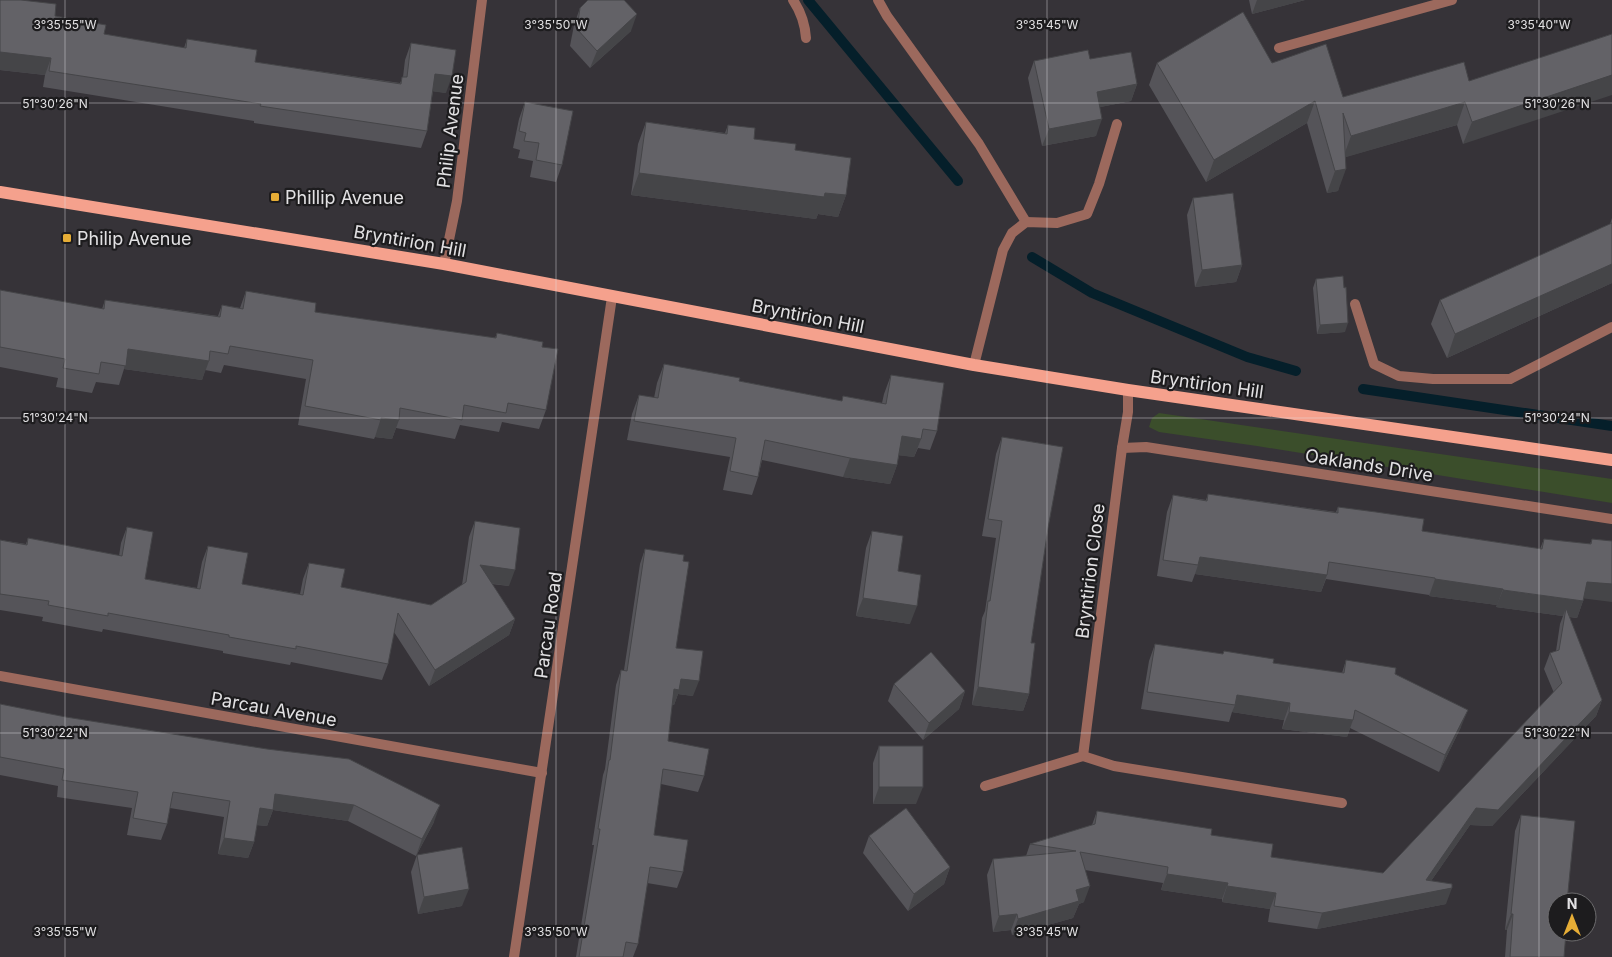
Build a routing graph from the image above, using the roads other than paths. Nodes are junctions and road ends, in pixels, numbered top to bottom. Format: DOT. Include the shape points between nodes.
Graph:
graph roads {
  1 [pos="482,0"];
  2 [pos="793,0"];
  3 [pos="878,0"];
  4 [pos="1452,0"];
  5 [pos="806,38"];
  6 [pos="1278,48"];
  7 [pos="1117,124"];
  8 [pos="0,192"];
  9 [pos="1026,222"];
  10 [pos="444,264"];
  11 [pos="612,297"];
  12 [pos="1355,304"];
  13 [pos="1612,327"];
  14 [pos="974,364"];
  15 [pos="1128,390"];
  16 [pos="1122,448"];
  17 [pos="1612,460"];
  18 [pos="1612,519"];
  19 [pos="0,676"];
  20 [pos="1083,756"];
  21 [pos="542,773"];
  22 [pos="985,786"];
  23 [pos="1342,803"];
  24 [pos="514,957"];
  1 -- 10 [label="street, Philip Avenue" via="457,201"];
  2 -- 5 [label="street" via="800,12"];
  3 -- 9 [label="street" via="979,144"];
  4 -- 6 [label="street"];
  7 -- 9 [label="street" via="1087,214 1057,223"];
  8 -- 10 [label="main road, Bryntirion Hill"];
  9 -- 14 [label="street" via="1012,233 1003,250"];
  10 -- 11 [label="main road, Bryntirion Hill"];
  11 -- 14 [label="main road, Bryntirion Hill"];
  11 -- 21 [label="street, Parcau Road"];
  12 -- 13 [label="street" via="1374,364 1400,376 1433,379 1510,379"];
  14 -- 15 [label="main road, Bryntirion Hill"];
  15 -- 16 [label="street, Bryntirion Close"];
  15 -- 17 [label="main road, Bryntirion Hill"];
  16 -- 18 [label="street, Oaklands Drive" via="1146,447"];
  16 -- 20 [label="street, Bryntirion Close"];
  19 -- 21 [label="street, Parcau Avenue"];
  20 -- 22 [label="street"];
  20 -- 23 [label="street" via="1114,766"];
  21 -- 24 [label="street, Parcau Road"];
}
